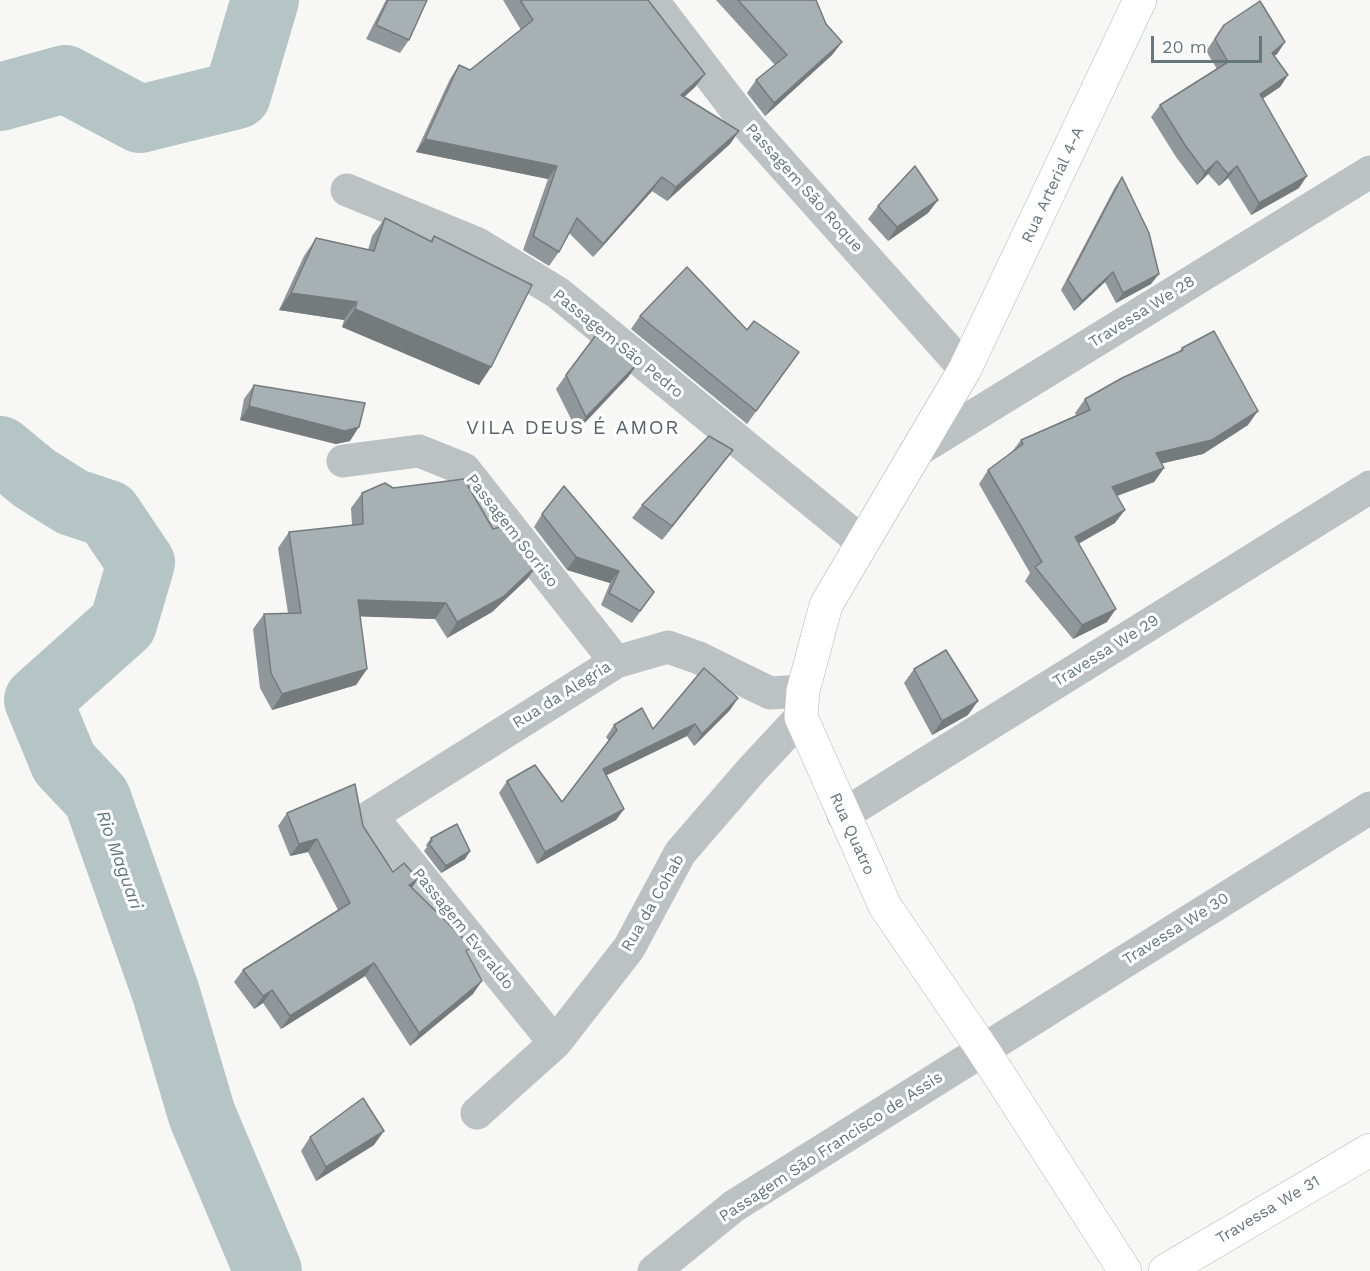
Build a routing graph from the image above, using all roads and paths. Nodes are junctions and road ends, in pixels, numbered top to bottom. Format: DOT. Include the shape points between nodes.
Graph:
graph roads {
  1 [pos="652,0"];
  2 [pos="1140,0"];
  3 [pos="1370,172"];
  4 [pos="347,190"];
  5 [pos="965,369"];
  6 [pos="915,452"];
  7 [pos="343,461"];
  8 [pos="1370,487"];
  9 [pos="862,542"];
  10 [pos="616,662"];
  11 [pos="802,704"];
  12 [pos="1370,808"];
  13 [pos="843,815"];
  14 [pos="371,816"];
  15 [pos="555,1043"];
  16 [pos="983,1050"];
  17 [pos="477,1113"];
  18 [pos="1370,1150"];
  19 [pos="654,1271"];
  20 [pos="1125,1271"];
  21 [pos="1165,1271"];
  1 -- 5 [label="street, Passagem São Roque" via="750,128"];
  2 -- 5 [label="main road, Rua Arterial 4-A"];
  3 -- 6 [label="street, Travessa We 28"];
  4 -- 9 [label="street, Passagem São Pedro" via="478,244 558,293"];
  5 -- 6 [label="main road"];
  6 -- 9 [label="main road"];
  7 -- 10 [label="street, Passagem Sorriso" via="419,451 464,469"];
  8 -- 13 [label="street, Travessa We 29"];
  9 -- 11 [label="main road" via="826,604"];
  10 -- 11 [label="street, Rua da Alegria" via="668,647"];
  10 -- 14 [label="street, Rua da Alegria"];
  11 -- 13 [label="main road, Rua Quatro"];
  11 -- 15 [label="street, Rua da Cohab" via="680,853 629,948"];
  12 -- 16 [label="street, Travessa We 30"];
  13 -- 16 [label="main road, Rua Quatro" via="885,906"];
  14 -- 15 [label="street, Passagem Everaldo"];
  15 -- 17 [label="street, Rua da Cohab"];
  16 -- 19 [label="street, Passagem São Francisco de Assis" via="734,1206"];
  16 -- 20 [label="main road, Rua Quatro"];
  18 -- 21 [label="main road, Travessa We 31"];
}
